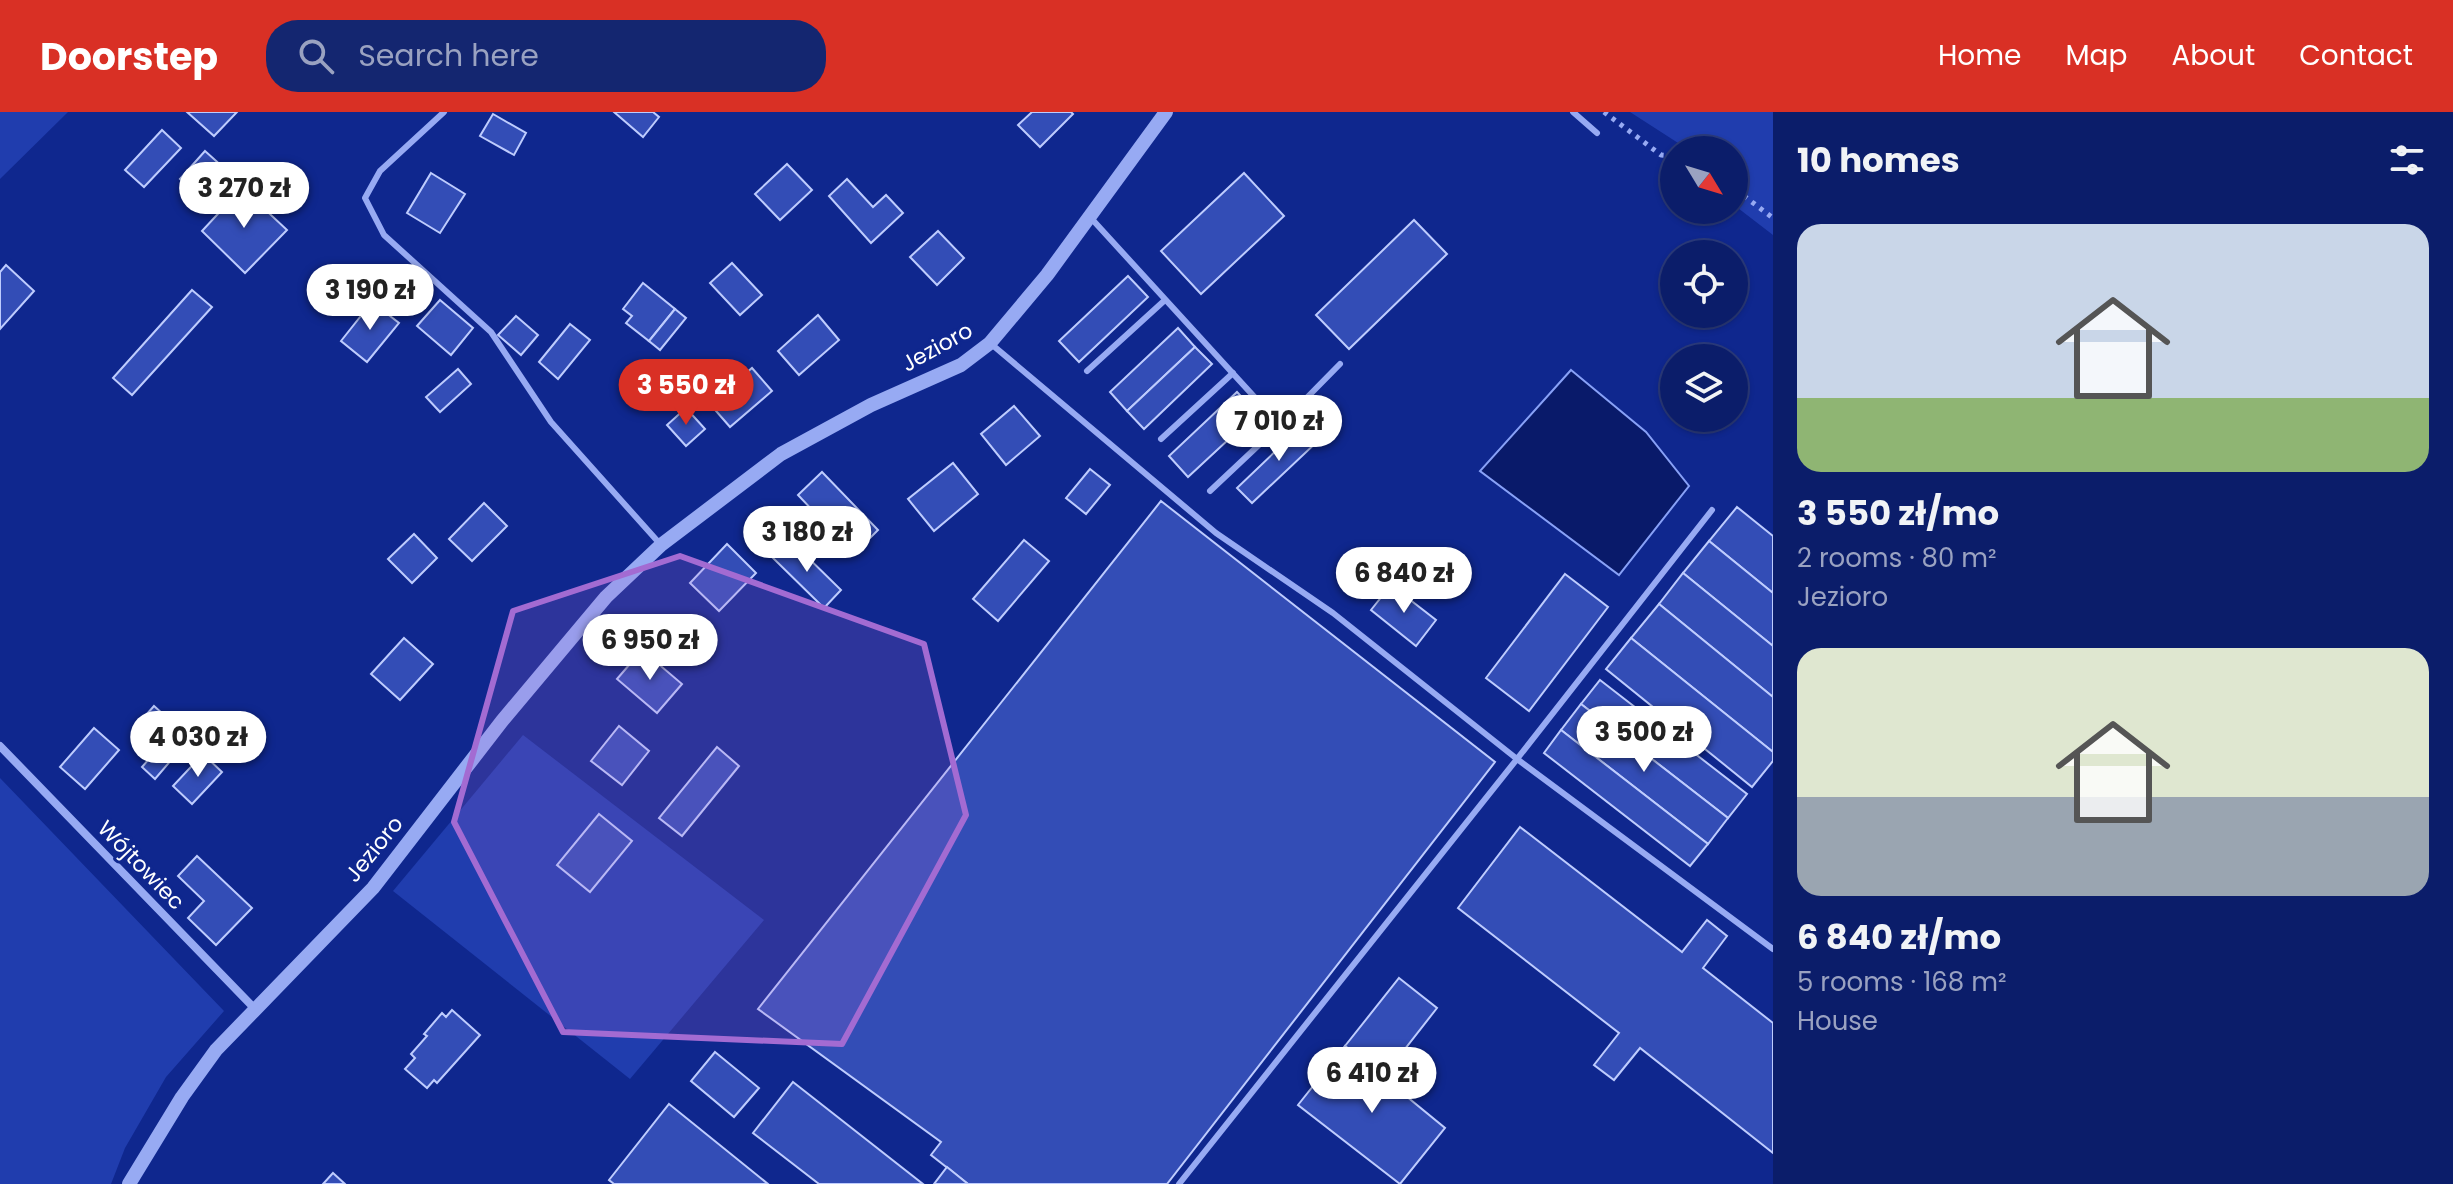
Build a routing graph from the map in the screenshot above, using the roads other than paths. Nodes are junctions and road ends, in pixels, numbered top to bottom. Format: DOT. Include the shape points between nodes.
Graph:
graph roads {
  1 [pos="444,112"];
  2 [pos="1166,112"];
  3 [pos="1573,112"];
  4 [pos="1597,133"];
  5 [pos="1089,216"];
  6 [pos="1165,300"];
  7 [pos="990,343"];
  8 [pos="1340,364"];
  9 [pos="1087,371"];
  10 [pos="1233,373"];
  11 [pos="1280,425"];
  12 [pos="1161,439"];
  13 [pos="1210,491"];
  14 [pos="1712,510"];
  15 [pos="661,545"];
  16 [pos="0,746"];
  17 [pos="1517,759"];
  18 [pos="1773,949"];
  19 [pos="256,1010"];
  20 [pos="129,1184"];
  21 [pos="1179,1184"];
  1 -- 15 [label="lane" via="380,171 365,198 384,235 491,332 551,422"];
  2 -- 5 [label="street, Jezioro"];
  3 -- 4 [label="lane"];
  5 -- 6 [label="lane"];
  5 -- 7 [label="street, Jezioro"];
  6 -- 9 [label="lane"];
  6 -- 10 [label="lane"];
  7 -- 15 [label="street, Jezioro" via="961,365 871,405 781,454"];
  7 -- 17 [label="lane" via="1216,533 1333,613"];
  8 -- 11 [label="lane"];
  10 -- 11 [label="lane"];
  10 -- 12 [label="lane"];
  11 -- 13 [label="lane"];
  14 -- 17 [label="lane"];
  15 -- 19 [label="street, Jezioro" via="555,656 373,888"];
  16 -- 19 [label="street, Wójtowiec"];
  17 -- 18 [label="lane"];
  17 -- 21 [label="lane"];
  19 -- 20 [label="street, Jezioro" via="216,1050"];
}
